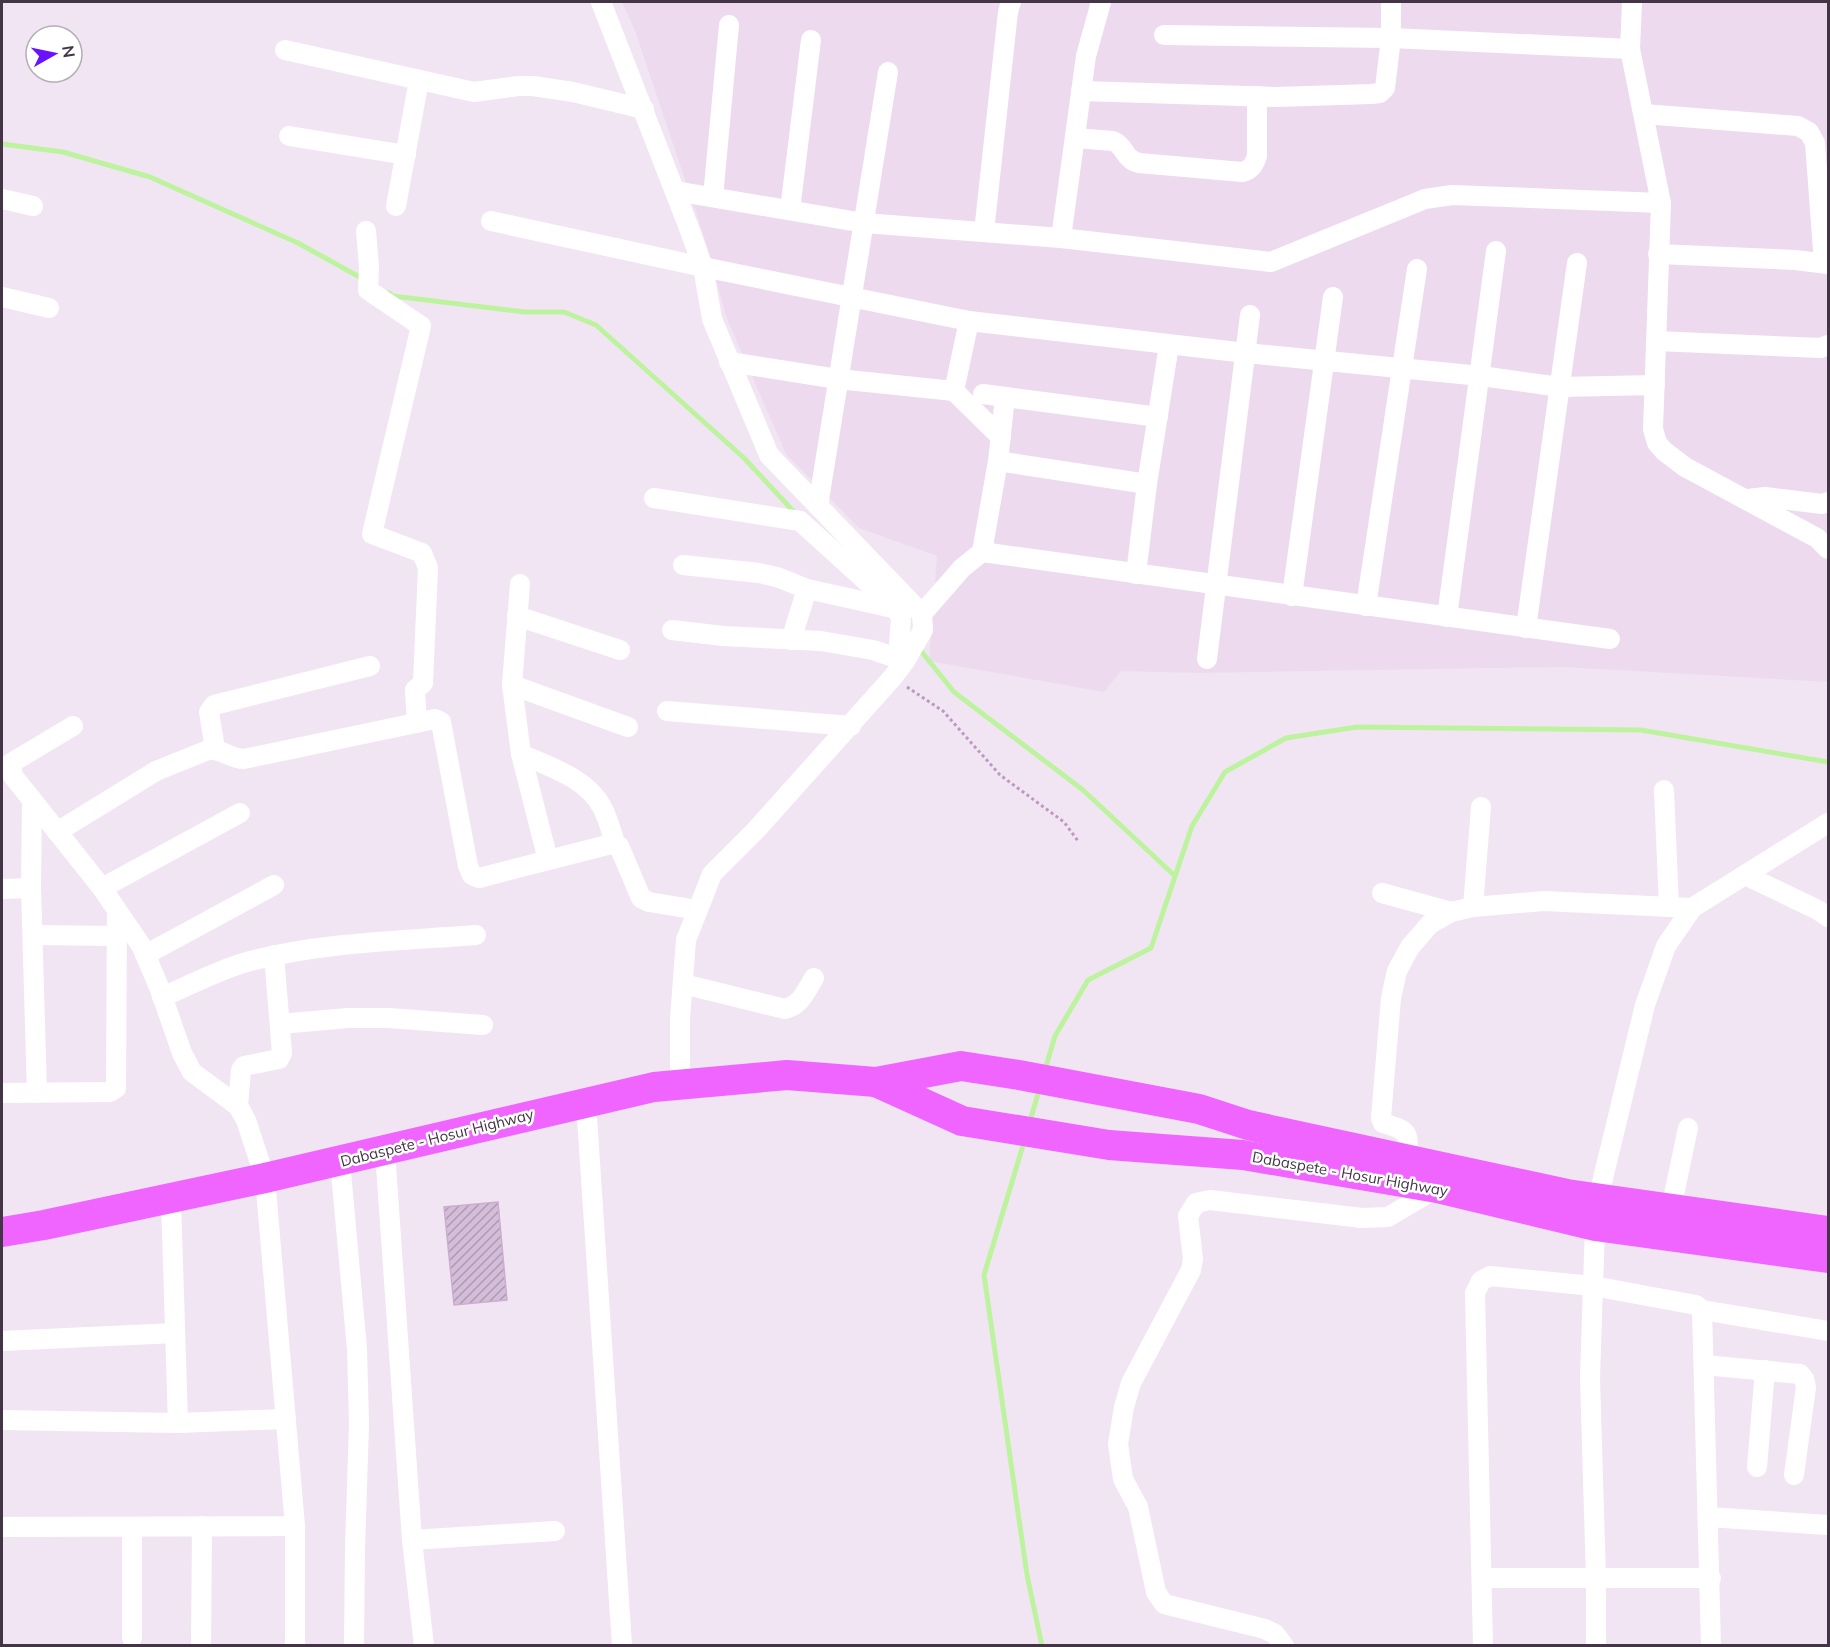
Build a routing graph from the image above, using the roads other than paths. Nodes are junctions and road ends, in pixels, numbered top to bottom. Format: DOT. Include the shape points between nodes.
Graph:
graph roads {
  1 [pos="601,2"];
  2 [pos="1011,2"];
  3 [pos="1101,2"];
  4 [pos="1391,2"];
  5 [pos="1632,2"];
  6 [pos="729,25"];
  7 [pos="1164,35"];
  8 [pos="1391,38"];
  9 [pos="811,40"];
  10 [pos="1630,49"];
  11 [pos="285,50"];
  12 [pos="888,72"];
  13 [pos="419,80"];
  14 [pos="1081,91"];
  15 [pos="1257,96"];
  16 [pos="644,110"];
  17 [pos="1644,114"];
  18 [pos="289,136"];
  19 [pos="1074,138"];
  20 [pos="405,154"];
  21 [pos="675,191"];
  22 [pos="713,197"];
  23 [pos="2,199"];
  24 [pos="1661,203"];
  25 [pos="33,206"];
  26 [pos="396,206"];
  27 [pos="790,210"];
  28 [pos="491,221"];
  29 [pos="864,223"];
  30 [pos="366,231"];
  31 [pos="984,232"];
  32 [pos="1061,238"];
  33 [pos="1496,252"];
  34 [pos="1658,254"];
  35 [pos="1577,263"];
  36 [pos="1826,264"];
  37 [pos="702,267"];
  38 [pos="1417,269"];
  39 [pos="2,297"];
  40 [pos="852,297"];
  41 [pos="1333,297"];
  42 [pos="49,308"];
  43 [pos="1250,315"];
  44 [pos="969,321"];
  45 [pos="1656,341"];
  46 [pos="1170,345"];
  47 [pos="1828,345"];
  48 [pos="1246,354"];
  49 [pos="1324,361"];
  50 [pos="729,362"];
  51 [pos="1402,368"];
  52 [pos="1481,376"];
  53 [pos="838,379"];
  54 [pos="1655,385"];
  55 [pos="1560,387"];
  56 [pos="954,391"];
  57 [pos="983,394"];
  58 [pos="1005,397"];
  59 [pos="1158,417"];
  60 [pos="1001,437"];
  61 [pos="998,461"];
  62 [pos="1147,484"];
  63 [pos="654,498"];
  64 [pos="1746,499"];
  65 [pos="1825,503"];
  66 [pos="818,506"];
  67 [pos="1823,543"];
  68 [pos="981,552"];
  69 [pos="683,566"];
  70 [pos="1136,574"];
  71 [pos="520,584"];
  72 [pos="1217,585"];
  73 [pos="807,589"];
  74 [pos="1292,596"];
  75 [pos="1366,606"];
  76 [pos="896,608"];
  77 [pos="517,616"];
  78 [pos="1447,617"];
  79 [pos="923,622"];
  80 [pos="1526,628"];
  81 [pos="672,630"];
  82 [pos="1610,639"];
  83 [pos="791,640"];
  84 [pos="620,650"];
  85 [pos="1207,658"];
  86 [pos="901,664"];
  87 [pos="370,666"];
  88 [pos="512,685"];
  89 [pos="667,711"];
  90 [pos="417,723"];
  91 [pos="73,726"];
  92 [pos="851,726"];
  93 [pos="628,727"];
  94 [pos="215,749"];
  95 [pos="521,754"];
  96 [pos="1664,790"];
  97 [pos="32,800"];
  98 [pos="1481,807"];
  99 [pos="240,813"];
  100 [pos="1828,823"];
  101 [pos="57,832"];
  102 [pos="615,843"];
  103 [pos="548,860"];
  104 [pos="1744,875"];
  105 [pos="274,885"];
  106 [pos="32,888"];
  107 [pos="102,888"];
  108 [pos="2,889"];
  109 [pos="1382,893"];
  110 [pos="1473,907"];
  111 [pos="1669,907"];
  112 [pos="1692,908"];
  113 [pos="698,910"];
  114 [pos="117,912"];
  115 [pos="1451,912"];
  116 [pos="1828,917"];
  117 [pos="33,935"];
  118 [pos="476,935"];
  119 [pos="117,936"];
  120 [pos="145,955"];
  121 [pos="274,955"];
  122 [pos="814,978"];
  123 [pos="682,984"];
  124 [pos="162,997"];
  125 [pos="280,1024"];
  126 [pos="483,1025"];
  127 [pos="876,1082"];
  128 [pos="680,1084"];
  129 [pos="2,1093"];
  130 [pos="37,1093"];
  131 [pos="586,1102"];
  132 [pos="238,1106"];
  133 [pos="1248,1125"];
  134 [pos="1688,1128"];
  135 [pos="385,1151"];
  136 [pos="1243,1155"];
  137 [pos="1407,1160"];
  138 [pos="340,1161"];
  139 [pos="265,1178"];
  140 [pos="1437,1188"];
  141 [pos="171,1199"];
  142 [pos="1671,1209"];
  143 [pos="1597,1213"];
  144 [pos="1828,1231"];
  145 [pos="2,1232"];
  146 [pos="1828,1258"];
  147 [pos="1593,1286"];
  148 [pos="1702,1310"];
  149 [pos="1828,1331"];
  150 [pos="175,1333"];
  151 [pos="2,1341"];
  152 [pos="1704,1365"];
  153 [pos="1765,1370"];
  154 [pos="286,1419"];
  155 [pos="2,1420"];
  156 [pos="178,1423"];
  157 [pos="1757,1467"];
  158 [pos="1794,1475"];
  159 [pos="1708,1517"];
  160 [pos="1828,1525"];
  161 [pos="202,1526"];
  162 [pos="295,1526"];
  163 [pos="2,1527"];
  164 [pos="132,1527"];
  165 [pos="555,1531"];
  166 [pos="412,1540"];
  167 [pos="1483,1578"];
  168 [pos="1711,1578"];
  169 [pos="1596,1579"];
  170 [pos="132,1638"];
  171 [pos="201,1646"];
  172 [pos="295,1646"];
  173 [pos="354,1646"];
  174 [pos="424,1646"];
  175 [pos="621,1646"];
  176 [pos="1284,1646"];
  177 [pos="1483,1646"];
  178 [pos="1596,1646"];
  179 [pos="1712,1646"];
  1 -- 16 [label="street"];
  2 -- 31 [label="street"];
  3 -- 14 [label="street"];
  4 -- 8 [label="street"];
  5 -- 10 [label="street"];
  6 -- 22 [label="street"];
  7 -- 8 [label="street"];
  8 -- 10 [label="street"];
  8 -- 15 [label="street" via="1385,88 1380,93"];
  9 -- 27 [label="street"];
  10 -- 17 [label="street"];
  11 -- 13 [label="street"];
  12 -- 29 [label="street"];
  13 -- 16 [label="street" via="474,92 533,86"];
  13 -- 20 [label="street"];
  14 -- 15 [label="street"];
  14 -- 19 [label="street"];
  15 -- 19 [label="street" via="1257,156 1255,164 1242,172 1139,163 1128,158 1113,141"];
  16 -- 21 [label="street"];
  17 -- 24 [label="street"];
  17 -- 36 [label="street" via="1798,126 1809,132 1815,143"];
  18 -- 20 [label="street"];
  19 -- 32 [label="street"];
  20 -- 26 [label="street"];
  21 -- 22 [label="street"];
  21 -- 37 [label="street"];
  22 -- 27 [label="street"];
  23 -- 25 [label="street"];
  24 -- 32 [label="street" via="1452,195 1425,199 1271,262"];
  24 -- 34 [label="street"];
  27 -- 29 [label="street"];
  28 -- 37 [label="street"];
  29 -- 31 [label="street"];
  29 -- 40 [label="street"];
  30 -- 90 [label="street" via="368,290 421,326 372,534 422,553 428,568 423,683 415,690"];
  31 -- 32 [label="street"];
  33 -- 52 [label="street"];
  34 -- 36 [label="street"];
  34 -- 45 [label="street"];
  35 -- 55 [label="street"];
  37 -- 40 [label="street"];
  37 -- 50 [label="street" via="712,320"];
  38 -- 51 [label="street"];
  39 -- 42 [label="street"];
  40 -- 44 [label="street"];
  40 -- 53 [label="street"];
  41 -- 49 [label="street"];
  43 -- 48 [label="street"];
  44 -- 46 [label="street"];
  44 -- 56 [label="street"];
  45 -- 47 [label="street" via="1821,348"];
  45 -- 54 [label="street"];
  46 -- 48 [label="street"];
  46 -- 59 [label="street"];
  48 -- 49 [label="street"];
  48 -- 72 [label="street"];
  49 -- 51 [label="street"];
  49 -- 74 [label="street"];
  50 -- 53 [label="street"];
  50 -- 66 [label="street" via="769,455"];
  51 -- 52 [label="street"];
  51 -- 75 [label="street"];
  52 -- 55 [label="street"];
  52 -- 78 [label="street"];
  53 -- 56 [label="street"];
  53 -- 66 [label="street"];
  54 -- 55 [label="street"];
  54 -- 64 [label="street" via="1653,429 1657,443 1685,467"];
  55 -- 80 [label="street"];
  56 -- 60 [label="street"];
  57 -- 58 [label="street"];
  58 -- 59 [label="street"];
  58 -- 60 [label="street"];
  59 -- 62 [label="street"];
  60 -- 61 [label="street"];
  61 -- 62 [label="street"];
  61 -- 68 [label="street"];
  62 -- 70 [label="street"];
  63 -- 76 [label="street" via="800,521"];
  64 -- 65 [label="street" via="1765,496"];
  64 -- 67 [label="street"];
  65 -- 67 [label="street"];
  66 -- 79 [label="street"];
  68 -- 70 [label="street"];
  68 -- 79 [label="street" via="962,568"];
  69 -- 73 [label="street" via="759,573"];
  70 -- 72 [label="street"];
  71 -- 77 [label="street"];
  72 -- 74 [label="street"];
  72 -- 85 [label="street"];
  73 -- 76 [label="street"];
  73 -- 83 [label="street"];
  74 -- 75 [label="street"];
  75 -- 78 [label="street"];
  76 -- 86 [label="street" via="900,618"];
  77 -- 84 [label="street"];
  77 -- 88 [label="street"];
  78 -- 80 [label="street"];
  79 -- 86 [label="street"];
  80 -- 82 [label="street"];
  81 -- 83 [label="street"];
  83 -- 86 [label="street" via="873,650"];
  86 -- 92 [label="street"];
  87 -- 94 [label="street" via="214,705 209,712"];
  88 -- 93 [label="street"];
  88 -- 95 [label="street"];
  89 -- 92 [label="street"];
  90 -- 94 [label="street" via="244,759"];
  90 -- 103 [label="street" via="435,719 441,722 472,874 479,878"];
  91 -- 97 [label="street" via="11,763 13,776"];
  92 -- 113 [label="street" via="712,874"];
  94 -- 101 [label="street" via="156,771"];
  95 -- 102 [label="street" via="587,788 602,806"];
  95 -- 103 [label="street"];
  96 -- 111 [label="street"];
  97 -- 101 [label="street"];
  97 -- 106 [label="street"];
  98 -- 110 [label="street"];
  99 -- 107 [label="street"];
  100 -- 104 [label="street"];
  101 -- 107 [label="street"];
  102 -- 103 [label="street"];
  102 -- 113 [label="street" via="641,898"];
  104 -- 112 [label="street"];
  104 -- 116 [label="street"];
  105 -- 120 [label="street"];
  106 -- 108 [label="street"];
  106 -- 117 [label="street"];
  107 -- 114 [label="street"];
  109 -- 115 [label="street"];
  110 -- 111 [label="street" via="1544,901"];
  110 -- 115 [label="street"];
  111 -- 112 [label="street"];
  112 -- 143 [label="street" via="1666,946 1645,1005"];
  113 -- 123 [label="street" via="686,940"];
  114 -- 119 [label="street"];
  114 -- 120 [label="street"];
  115 -- 137 [label="street" via="1430,924 1410,947 1397,971 1390,998 1381,1118 1383,1123 1407,1134"];
  117 -- 119 [label="street"];
  117 -- 130 [label="street"];
  118 -- 121 [label="street" via="339,945"];
  119 -- 130 [label="street" via="116,1088 110,1092"];
  120 -- 124 [label="street"];
  121 -- 124 [label="street" via="244,963"];
  121 -- 125 [label="street"];
  122 -- 123 [label="street" via="799,1003 785,1009"];
  123 -- 128 [label="street"];
  124 -- 132 [label="street" via="192,1072"];
  125 -- 126 [label="street" via="389,1018"];
  125 -- 132 [label="street" via="279,1059 244,1066"];
  127 -- 128 [label="highway, Dabaspete - Hosur Highway" via="788,1075"];
  127 -- 133 [label="highway, Dabaspete - Hosur Highway" via="962,1066 1199,1109"];
  127 -- 136 [label="highway, Dabaspete - Hosur Highway" via="962,1121 1109,1145"];
  128 -- 131 [label="highway, Dabaspete - Hosur Highway"];
  129 -- 130 [label="street"];
  131 -- 135 [label="highway, Dabaspete - Hosur Highway"];
  131 -- 175 [label="street"];
  132 -- 139 [label="street"];
  133 -- 136 [label="highway"];
  133 -- 137 [label="highway, Dabaspete - Hosur Highway"];
  134 -- 142 [label="street"];
  135 -- 138 [label="highway, Dabaspete - Hosur Highway"];
  135 -- 166 [label="street"];
  136 -- 140 [label="highway, Dabaspete - Hosur Highway"];
  137 -- 143 [label="highway, Dabaspete - Hosur Highway" via="1512,1184"];
  138 -- 139 [label="highway, Dabaspete - Hosur Highway"];
  138 -- 173 [label="street" via="357,1349"];
  139 -- 141 [label="highway, Dabaspete - Hosur Highway"];
  139 -- 154 [label="street"];
  140 -- 143 [label="highway, Dabaspete - Hosur Highway"];
  140 -- 176 [label="street" via="1388,1217 1362,1218 1210,1200 1196,1203 1188,1216 1191,1270 1131,1383 1118,1444 1123,1479 1138,1507 1156,1592 1164,1604 1265,1629"];
  141 -- 145 [label="highway, Dabaspete - Hosur Highway"];
  141 -- 150 [label="street"];
  142 -- 143 [label="highway"];
  142 -- 144 [label="highway"];
  143 -- 146 [label="highway, Dabaspete - Hosur Highway"];
  143 -- 147 [label="street"];
  147 -- 148 [label="street" via="1696,1305"];
  147 -- 167 [label="street" via="1490,1276 1481,1281 1475,1293"];
  147 -- 169 [label="street" via="1590,1378"];
  148 -- 149 [label="street"];
  148 -- 152 [label="street"];
  150 -- 151 [label="street"];
  150 -- 156 [label="street"];
  152 -- 153 [label="street"];
  152 -- 159 [label="street"];
  153 -- 157 [label="street"];
  153 -- 158 [label="street" via="1794,1372 1804,1379"];
  154 -- 156 [label="street"];
  154 -- 162 [label="street"];
  155 -- 156 [label="street"];
  159 -- 160 [label="street"];
  159 -- 168 [label="street"];
  161 -- 162 [label="street"];
  161 -- 164 [label="street"];
  161 -- 171 [label="street"];
  162 -- 172 [label="street"];
  163 -- 164 [label="street"];
  164 -- 170 [label="street"];
  165 -- 166 [label="street"];
  166 -- 174 [label="street"];
  167 -- 169 [label="street"];
  167 -- 177 [label="street"];
  168 -- 169 [label="street"];
  168 -- 179 [label="street"];
  169 -- 178 [label="street"];
}
